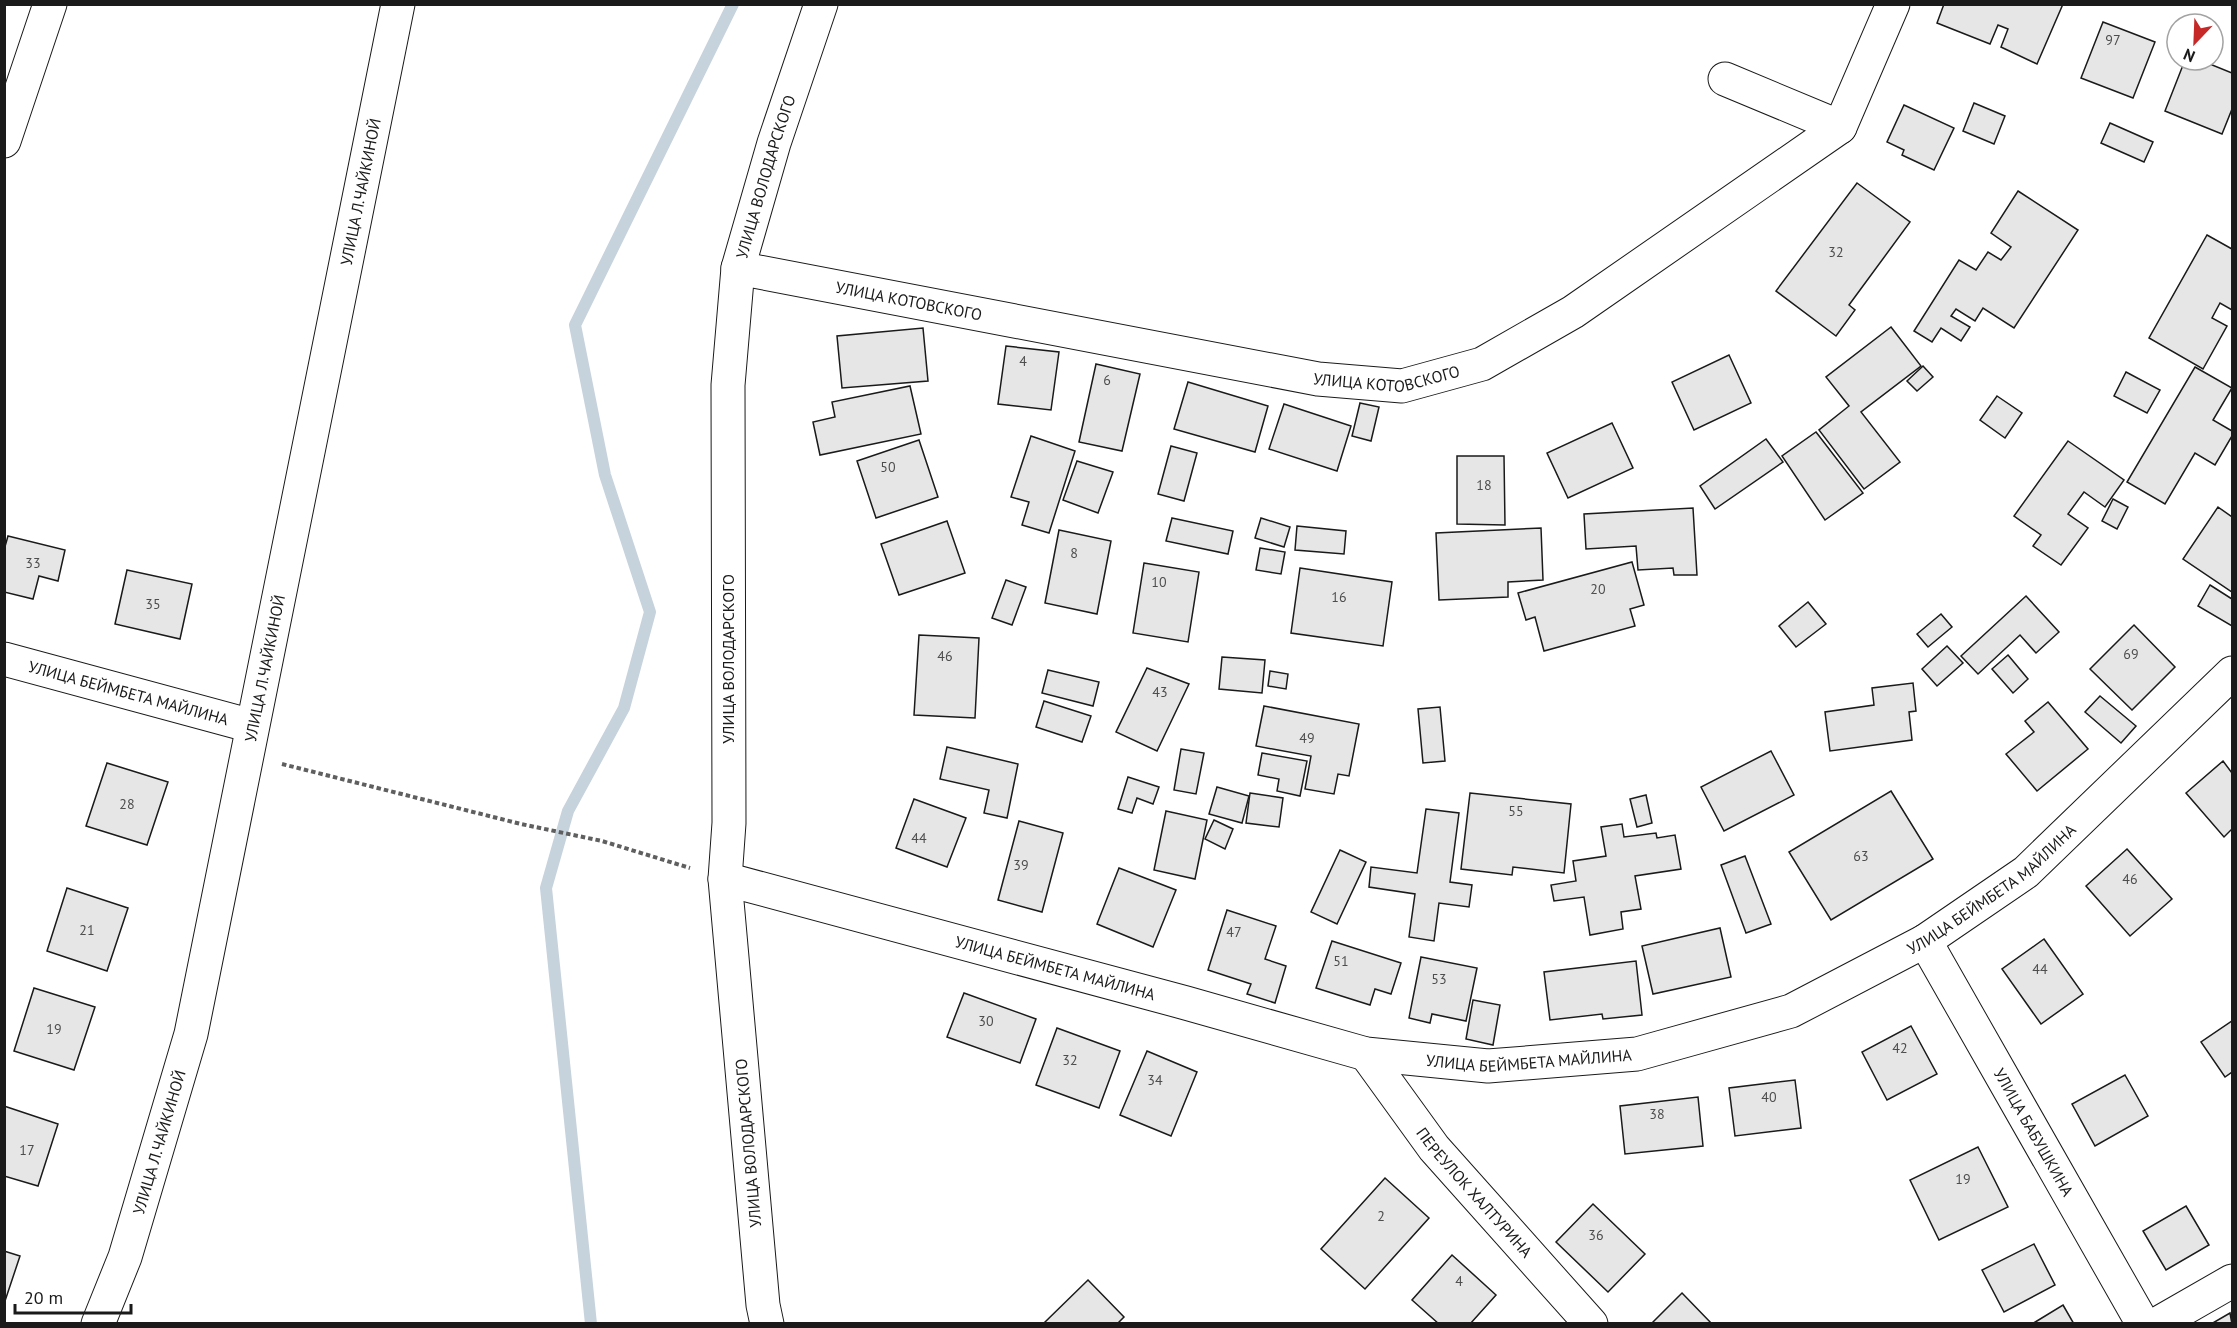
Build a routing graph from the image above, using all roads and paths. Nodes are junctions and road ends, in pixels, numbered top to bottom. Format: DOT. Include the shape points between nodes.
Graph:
graph roads {
  1 [pos="50,4"];
  2 [pos="398,4"];
  3 [pos="821,4"];
  4 [pos="1893,4"];
  5 [pos="1725,79"];
  6 [pos="1840,127"];
  7 [pos="4,141"];
  8 [pos="738,268"];
  9 [pos="4,659"];
  10 [pos="2232,673"];
  11 [pos="249,741"];
  12 [pos="725,879"];
  13 [pos="1926,941"];
  14 [pos="1366,1054"];
  15 [pos="2232,1281"];
  16 [pos="98,1323"];
  17 [pos="766,1323"];
  18 [pos="1591,1323"];
  19 [pos="2143,1323"];
  20 [pos="2157,1323"];
  1 -- 7 [label="street"];
  2 -- 11 [label="street, УЛИЦА Л.ЧАЙКИНОЙ"];
  3 -- 8 [label="street, УЛИЦА ВОЛОДАРСКОГО" via="774,143"];
  4 -- 6 [label="street"];
  5 -- 6 [label="street"];
  6 -- 8 [label="street, УЛИЦА КОТОВСКОГО" via="1572,312 1482,364 1402,386 1318,379"];
  8 -- 12 [label="street, УЛИЦА ВОЛОДАРСКОГО" via="728,385 729,823"];
  9 -- 11 [label="street, УЛИЦА БЕЙМБЕТА МАЙЛИНА"];
  10 -- 13 [label="street, УЛИЦА БЕЙМБЕТА МАЙЛИНА" via="2026,872"];
  11 -- 12 [label="path" via="521,824 602,841"];
  11 -- 16 [label="street, УЛИЦА Л.ЧАЙКИНОЙ" via="191,1034 125,1257"];
  12 -- 14 [label="street, УЛИЦА БЕЙМБЕТА МАЙЛИНА"];
  12 -- 17 [label="street, УЛИЦА ВОЛОДАРСКОГО"];
  13 -- 14 [label="street, УЛИЦА БЕЙМБЕТА МАЙЛИНА" via="1791,1011 1637,1054 1488,1066"];
  13 -- 19 [label="street, УЛИЦА БАБУШКИНА"];
  14 -- 18 [label="street, ПЕРЕУЛОК ХАЛТУРИНА" via="1434,1148"];
  15 -- 20 [label="street"];
}
